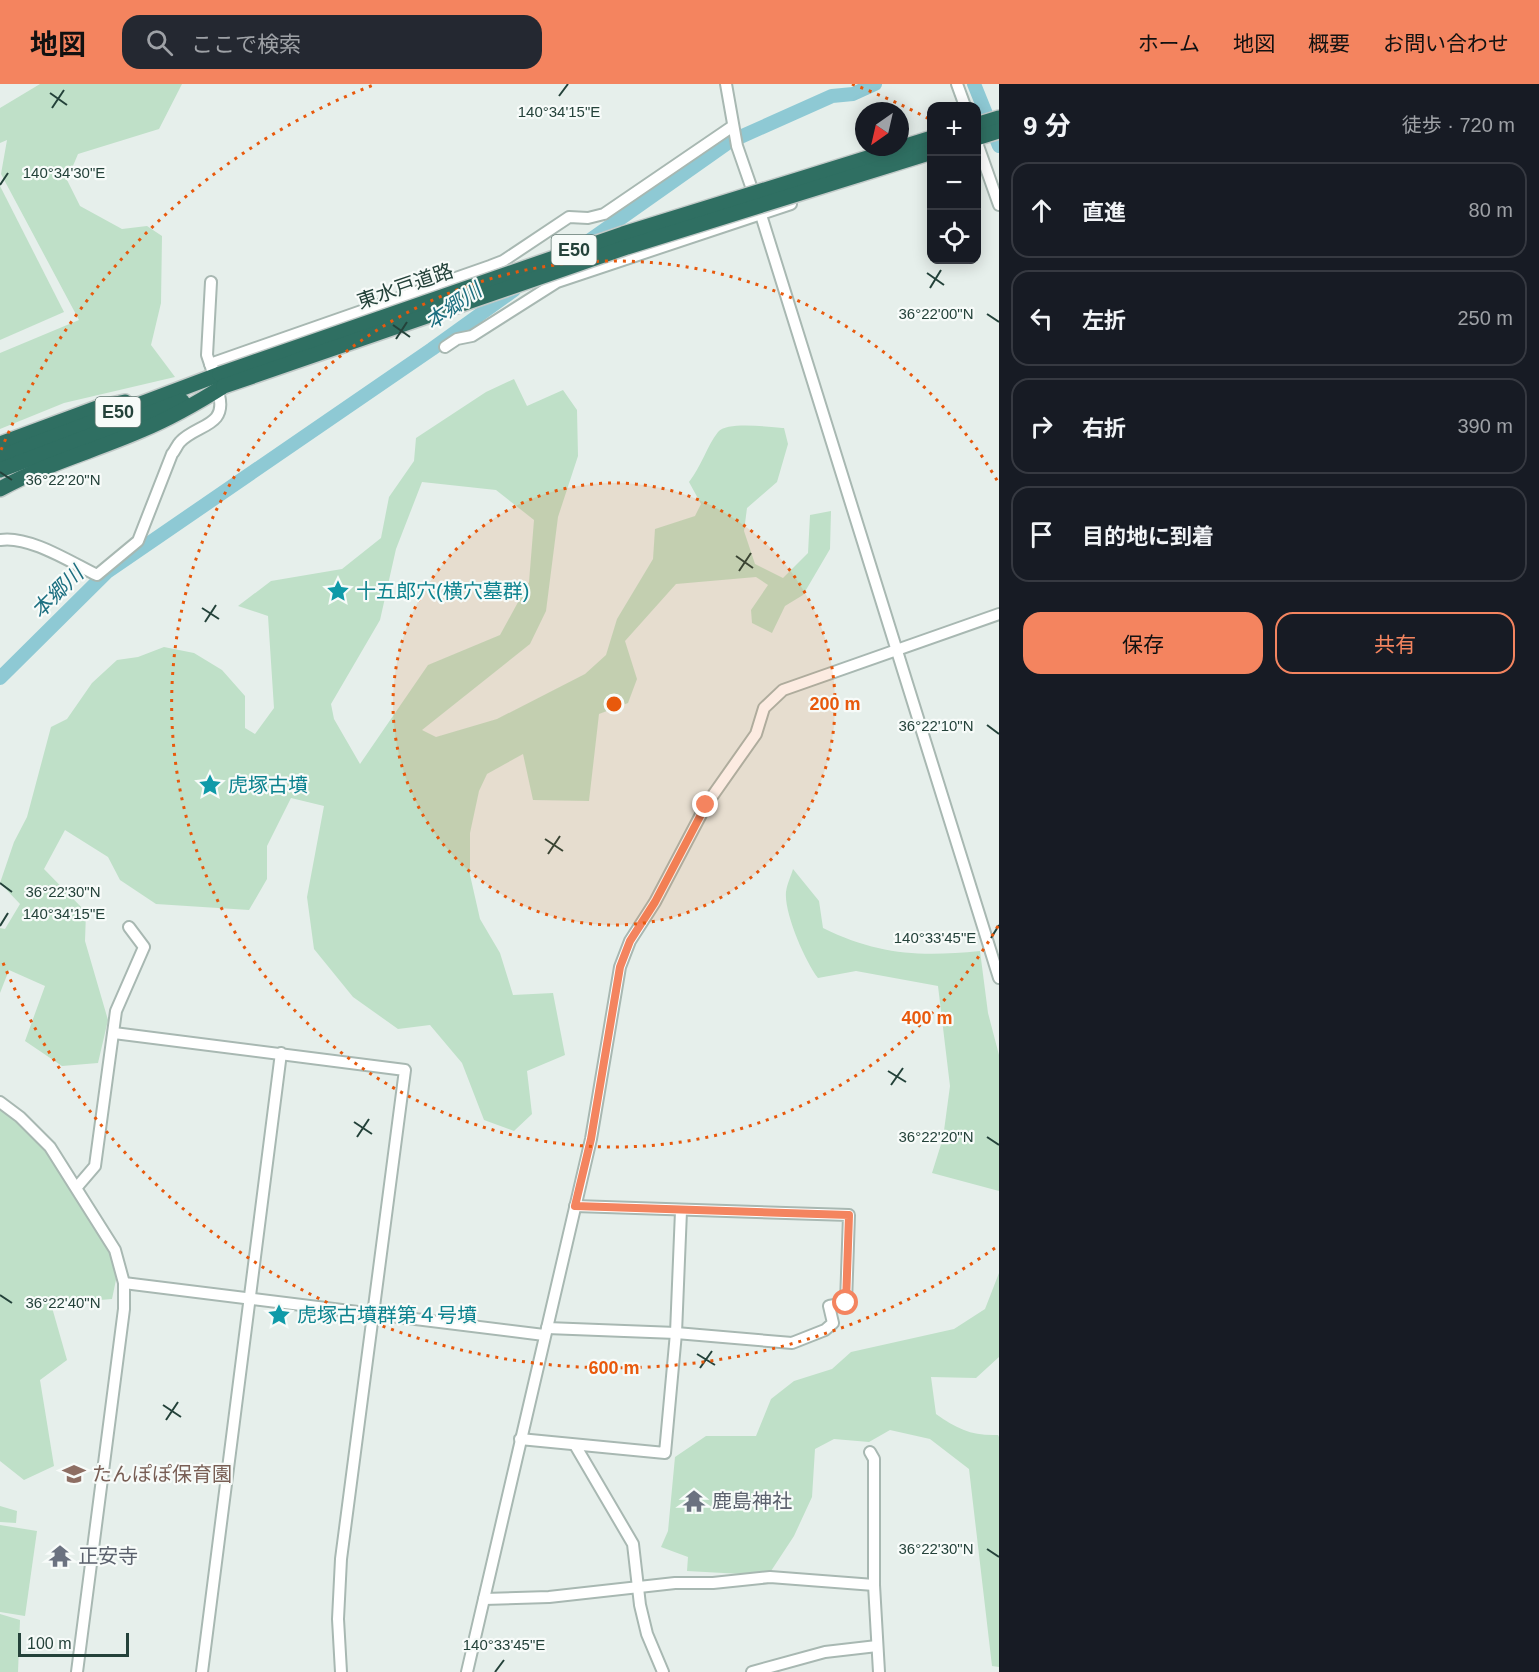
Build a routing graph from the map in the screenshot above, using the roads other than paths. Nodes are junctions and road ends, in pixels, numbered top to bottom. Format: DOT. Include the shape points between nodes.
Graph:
graph roads {
  1 [pos="726,84"];
  2 [pos="957,84"];
  3 [pos="964,102"];
  4 [pos="999,118"];
  5 [pos="981,123"];
  6 [pos="999,131"];
  7 [pos="735,135"];
  8 [pos="981,137"];
  9 [pos="927,140"];
  10 [pos="981,153"];
  11 [pos="927,154"];
  12 [pos="791,204"];
  13 [pos="999,205"];
  14 [pos="761,215"];
  15 [pos="211,282"];
  16 [pos="445,347"];
  17 [pos="217,378"];
  18 [pos="170,393"];
  19 [pos="0,444"];
  20 [pos="0,457"];
  21 [pos="0,471"];
  22 [pos="0,489"];
  23 [pos="0,540"];
  24 [pos="999,614"];
  25 [pos="896,651"];
  26 [pos="129,927"];
  27 [pos="999,978"];
  28 [pos="114,1033"];
  29 [pos="281,1053"];
  30 [pos="0,1102"];
  31 [pos="77,1187"];
  32 [pos="575,1206"];
  33 [pos="681,1211"];
  34 [pos="124,1283"];
  35 [pos="250,1298"];
  36 [pos="373,1314"];
  37 [pos="546,1332"];
  38 [pos="676,1333"];
  39 [pos="520,1439"];
  40 [pos="575,1445"];
  41 [pos="870,1452"];
  42 [pos="874,1585"];
  43 [pos="638,1588"];
  44 [pos="484,1599"];
  45 [pos="877,1646"];
  46 [pos="77,1672"];
  47 [pos="202,1672"];
  48 [pos="341,1672"];
  49 [pos="467,1672"];
  50 [pos="663,1672"];
  51 [pos="752,1672"];
  52 [pos="879,1672"];
  1 -- 7 [label="street"];
  2 -- 3 [label="street"];
  4 -- 5 [label="highway"];
  6 -- 8 [label="highway"];
  7 -- 14 [label="street"];
  7 -- 17 [label="street" via="604,214 569,217 502,261"];
  9 -- 17 [label="highway, 東水戸道路 / E50, bridge" via="623,234"];
  10 -- 13 [label="street"];
  11 -- 17 [label="highway, 東水戸道路 / E50, bridge"];
  12 -- 14 [label="street"];
  14 -- 16 [label="street" via="557,282 472,336"];
  14 -- 25 [label="street"];
  15 -- 17 [label="street" via="207,355"];
  17 -- 18 [label="highway, 東水戸道路 / E50"];
  17 -- 21 [label="highway, 東水戸道路 / E50"];
  17 -- 22 [label="highway" via="188,408 37,469"];
  17 -- 23 [label="street" via="221,407 217,417 180,441 138,541 97,575 48,551 14,540"];
  18 -- 19 [label="highway" via="97,408"];
  18 -- 20 [label="highway, 東水戸道路 / E50"];
  24 -- 25 [label="street"];
  25 -- 27 [label="street"];
  25 -- 32 [label="street" via="776,695 764,708 756,734 694,826 630,941 620,967 591,1139"];
  26 -- 28 [label="street" via="144,947 116,1011"];
  28 -- 29 [label="street"];
  28 -- 31 [label="street" via="95,1166"];
  29 -- 35 [label="street"];
  29 -- 36 [label="street" via="405,1070"];
  30 -- 31 [label="street" via="50,1147"];
  31 -- 34 [label="street" via="115,1250"];
  32 -- 33 [label="street"];
  32 -- 37 [label="street"];
  33 -- 38 [label="street"];
  33 -- 38 [label="street" via="849,1215 846,1303 829,1306 833,1323 825,1330 792,1343"];
  34 -- 35 [label="street"];
  34 -- 46 [label="street" via="124,1309"];
  35 -- 36 [label="street"];
  35 -- 47 [label="street"];
  36 -- 37 [label="street"];
  36 -- 48 [label="street" via="341,1560"];
  37 -- 38 [label="street"];
  37 -- 39 [label="street"];
  38 -- 40 [label="street" via="665,1453"];
  39 -- 40 [label="street"];
  39 -- 44 [label="street"];
  40 -- 43 [label="street" via="633,1544"];
  41 -- 42 [label="street" via="874,1459"];
  42 -- 43 [label="street" via="770,1577"];
  42 -- 45 [label="street"];
  43 -- 44 [label="street"];
  43 -- 50 [label="street" via="647,1634"];
  44 -- 49 [label="street"];
  45 -- 51 [label="street" via="825,1652"];
  45 -- 52 [label="street"];
}
